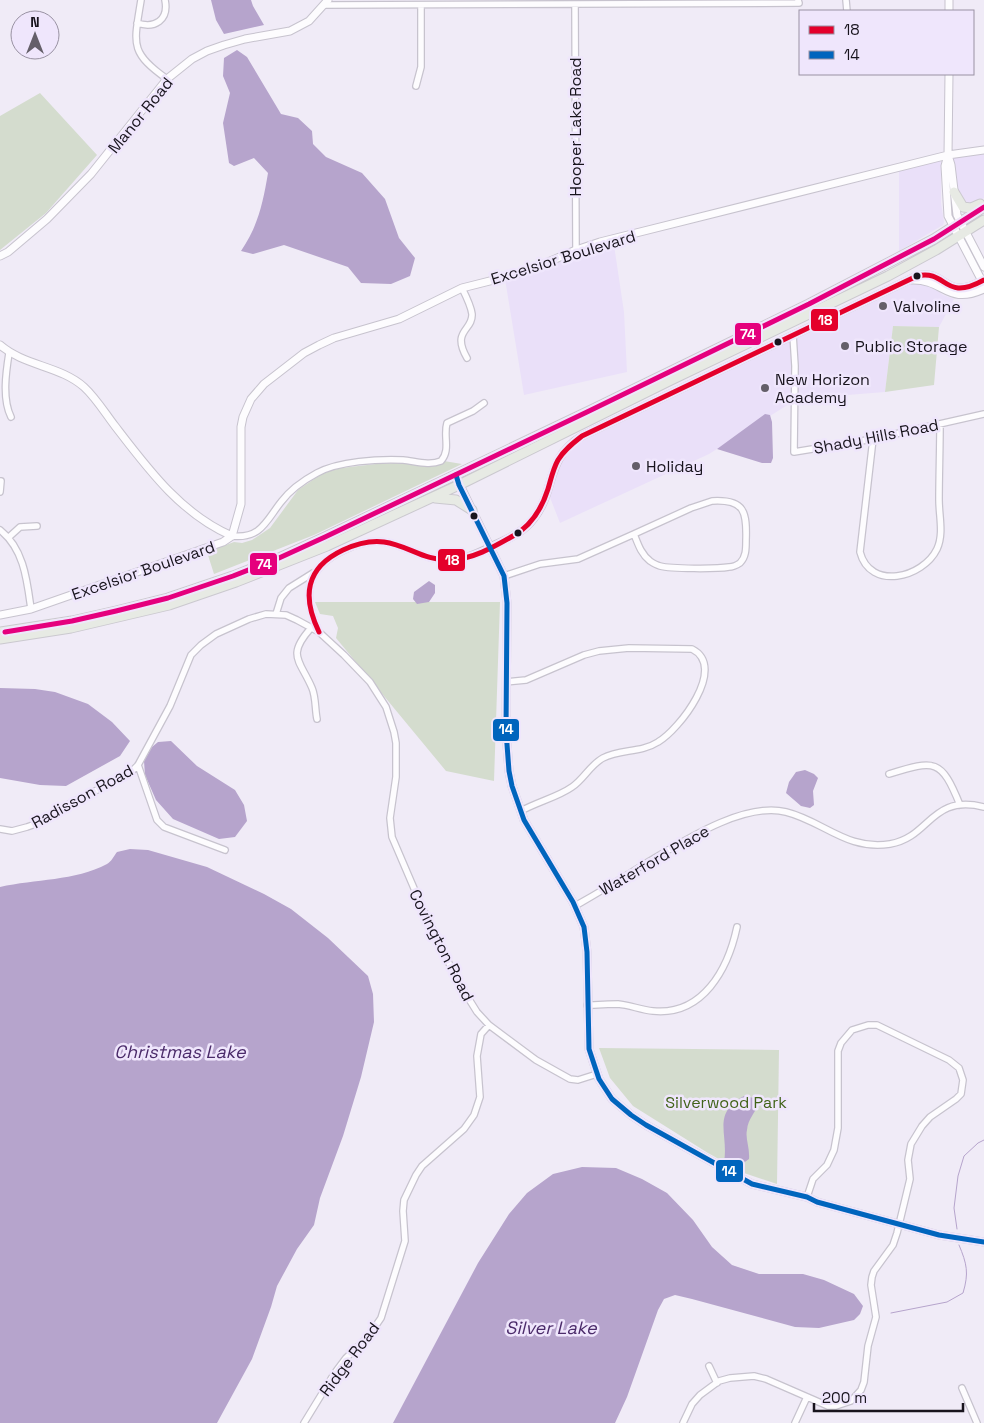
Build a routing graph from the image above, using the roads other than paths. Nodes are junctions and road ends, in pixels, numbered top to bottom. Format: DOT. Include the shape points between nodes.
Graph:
graph roads {
  1 [pos="141,0"];
  2 [pos="165,0"];
  3 [pos="798,2"];
  4 [pos="326,3"];
  5 [pos="575,4"];
  6 [pos="421,5"];
  7 [pos="137,23"];
  8 [pos="949,75"];
  9 [pos="167,79"];
  10 [pos="416,86"];
  11 [pos="984,150"];
  12 [pos="948,155"];
  13 [pos="954,192"];
  14 [pos="984,201"];
  15 [pos="984,207"];
  16 [pos="984,220"];
  17 [pos="956,225"];
  18 [pos="962,234"];
  19 [pos="576,250"];
  20 [pos="0,256"];
  21 [pos="983,264"];
  22 [pos="984,284"];
  23 [pos="462,288"];
  24 [pos="793,335"];
  25 [pos="0,346"];
  26 [pos="9,353"];
  27 [pos="468,358"];
  28 [pos="484,403"];
  29 [pos="984,414"];
  30 [pos="11,417"];
  31 [pos="940,424"];
  32 [pos="873,440"];
  33 [pos="456,475"];
  34 [pos="1,482"];
  35 [pos="459,486"];
  36 [pos="0,492"];
  37 [pos="425,501"];
  38 [pos="472,510"];
  39 [pos="37,526"];
  40 [pos="0,530"];
  41 [pos="634,534"];
  42 [pos="232,536"];
  43 [pos="9,537"];
  44 [pos="490,547"];
  45 [pos="315,572"];
  46 [pos="504,576"];
  47 [pos="32,609"];
  48 [pos="276,614"];
  49 [pos="0,615"];
  50 [pos="311,628"];
  51 [pos="0,632"];
  52 [pos="319,632"];
  53 [pos="0,639"];
  54 [pos="506,682"];
  55 [pos="316,719"];
  56 [pos="138,765"];
  57 [pos="889,774"];
  58 [pos="960,805"];
  59 [pos="984,807"];
  60 [pos="521,811"];
  61 [pos="0,829"];
  62 [pos="225,850"];
  63 [pos="575,906"];
  64 [pos="737,927"];
  65 [pos="587,1005"];
  66 [pos="489,1025"];
  67 [pos="597,1074"];
  68 [pos="807,1197"];
  69 [pos="898,1224"];
  70 [pos="984,1242"];
  71 [pos="709,1366"];
  72 [pos="717,1382"];
  73 [pos="962,1388"];
  74 [pos="807,1397"];
  75 [pos="304,1423"];
  76 [pos="683,1423"];
  77 [pos="796,1423"];
  78 [pos="977,1423"];
  1 -- 7 [label="street"];
  2 -- 7 [label="street" via="166,10 162,19 145,26"];
  3 -- 5 [label="street"];
  4 -- 6 [label="street"];
  4 -- 9 [label="street, Manor Road" via="300,27 207,51"];
  5 -- 6 [label="street"];
  5 -- 19 [label="street, Hooper Lake Road"];
  6 -- 10 [label="street" via="421,68"];
  7 -- 9 [label="street" via="136,45 141,58"];
  8 -- 12 [label="street"];
  9 -- 20 [label="street, Manor Road" via="91,174 47,219"];
  11 -- 12 [label="street, Excelsior Boulevard"];
  12 -- 13 [label="street"];
  12 -- 17 [label="street" via="945,166 946,206 948,216"];
  12 -- 19 [label="street, Excelsior Boulevard"];
  13 -- 14 [label="main road" via="965,208 973,208"];
  13 -- 17 [label="street"];
  15 -- 17 [label="main road"];
  16 -- 18 [label="main road"];
  17 -- 18 [label="street"];
  17 -- 33 [label="main road" via="809,304"];
  18 -- 21 [label="street"];
  18 -- 22 [label="street"];
  18 -- 35 [label="main road" via="888,276"];
  19 -- 23 [label="street, Excelsior Boulevard" via="525,272"];
  22 -- 24 [label="street" via="969,295 960,296 923,280 910,280"];
  23 -- 27 [label="street" via="472,314 461,340"];
  23 -- 42 [label="street, Excelsior Boulevard" via="399,319 319,345 304,353 257,391 246,408 241,426 241,504"];
  24 -- 32 [label="street, Shady Hills Road" via="794,452"];
  24 -- 44 [label="street" via="577,440 559,459 535,517 516,534"];
  25 -- 26 [label="street"];
  26 -- 30 [label="street" via="6,382 7,410"];
  26 -- 42 [label="street" via="67,376 85,388 141,461 175,498 205,522"];
  28 -- 42 [label="street" via="449,421 446,451 441,461 359,462 318,472 282,501 264,527 244,538"];
  29 -- 31 [label="street, Shady Hills Road"];
  31 -- 32 [label="street, Shady Hills Road"];
  31 -- 32 [label="street" via="940,543 932,558 899,577 870,569 860,552"];
  33 -- 35 [label="street"];
  33 -- 51 [label="main road" via="318,541 218,581 116,611"];
  34 -- 36 [label="street"];
  35 -- 37 [label="main road"];
  35 -- 38 [label="street"];
  37 -- 38 [label="main road" via="452,499"];
  37 -- 53 [label="main road" via="280,566 178,602 71,628"];
  38 -- 44 [label="street"];
  39 -- 43 [label="street" via="20,527"];
  40 -- 43 [label="street"];
  41 -- 41 [label="street" via="712,501 729,501 744,512 746,518 745,554 740,563 730,567 660,566 643,554"];
  41 -- 46 [label="street" via="578,559 540,564"];
  42 -- 47 [label="street, Excelsior Boulevard"];
  43 -- 47 [label="street" via="22,561"];
  44 -- 45 [label="street" via="464,558 444,560 393,544 370,542 335,554"];
  44 -- 46 [label="street"];
  45 -- 48 [label="street" via="289,588 281,598"];
  45 -- 52 [label="street" via="309,599"];
  46 -- 54 [label="street"];
  47 -- 49 [label="street, Excelsior Boulevard"];
  48 -- 50 [label="street, Radisson Road"];
  48 -- 56 [label="street, Radisson Road" via="256,616 230,627 191,655 170,706"];
  50 -- 52 [label="street, Radisson Road"];
  50 -- 55 [label="street" via="300,640 296,656 313,690"];
  52 -- 66 [label="street, Covington Road" via="370,682 386,707 396,743 396,782 390,818 393,839 457,980 476,1012"];
  54 -- 60 [label="street" via="509,771"];
  54 -- 60 [label="street" via="526,680 584,654 614,648 692,649 700,655 704,666 699,695 666,737 648,747 609,755 593,765 572,787"];
  56 -- 61 [label="street, Radisson Road" via="129,774 41,822 12,831"];
  56 -- 62 [label="street" via="158,820 164,827"];
  57 -- 58 [label="street" via="923,765 936,767 947,776"];
  58 -- 59 [label="street, Waterford Place"];
  58 -- 63 [label="street, Waterford Place" via="941,810 909,837 880,844 851,841 789,812 757,811 699,831"];
  60 -- 63 [label="street"];
  63 -- 65 [label="street" via="587,940"];
  64 -- 65 [label="street" via="733,945 715,982 688,1005 653,1011 619,1004"];
  65 -- 67 [label="street" via="589,1049"];
  66 -- 67 [label="street, Covington Road" via="536,1060 570,1079"];
  66 -- 75 [label="street, Ridge Road" via="481,1034 477,1056 480,1097 474,1115 464,1129 422,1166 404,1200 405,1241 381,1318 334,1374"];
  67 -- 68 [label="street" via="612,1099 646,1125 752,1184"];
  68 -- 69 [label="street"];
  68 -- 69 [label="street" via="813,1179 827,1165 834,1150 838,1128 837,1059 841,1042 852,1030 868,1024 877,1025 949,1060 959,1068 963,1080 961,1094 930,1117 911,1144 908,1160 910,1178"];
  69 -- 70 [label="street"];
  69 -- 74 [label="street" via="893,1245 872,1277 876,1317 861,1390 851,1401 836,1406"];
  71 -- 72 [label="street"];
  72 -- 74 [label="street" via="754,1376"];
  72 -- 76 [label="street" via="692,1404"];
  73 -- 78 [label="street"];
  74 -- 77 [label="street"];
}
